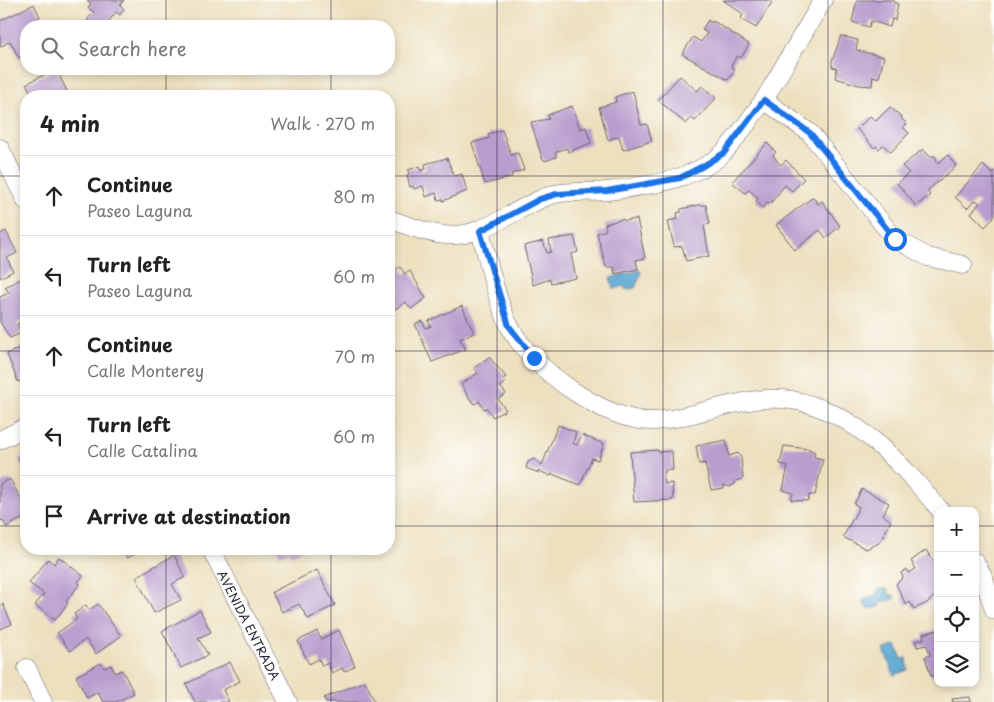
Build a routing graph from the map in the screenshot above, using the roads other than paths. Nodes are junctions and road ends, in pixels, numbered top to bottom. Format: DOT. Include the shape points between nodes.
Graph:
graph roads {
  1 [pos="823,0"];
  2 [pos="764,100"];
  3 [pos="0,148"];
  4 [pos="20,189"];
  5 [pos="395,220"];
  6 [pos="480,231"];
  7 [pos="963,265"];
  8 [pos="20,430"];
  9 [pos="0,440"];
  10 [pos="937,507"];
  11 [pos="214,555"];
  12 [pos="979,569"];
  13 [pos="994,610"];
  14 [pos="27,668"];
  15 [pos="43,702"];
  16 [pos="288,702"];
  1 -- 2 [label="street"];
  2 -- 6 [label="street" via="724,153 680,178 607,191 557,194 540,199"];
  2 -- 7 [label="street" via="810,133 895,239 928,257"];
  3 -- 4 [label="street"];
  5 -- 6 [label="street" via="429,233 458,236"];
  6 -- 10 [label="street" via="509,326 534,358 584,400 619,416 653,421 748,400 792,400 839,415 880,446"];
  8 -- 9 [label="street"];
  11 -- 16 [label="street, AVENIDA ENTRADA"];
  12 -- 13 [label="street"];
  14 -- 15 [label="street"];
}
